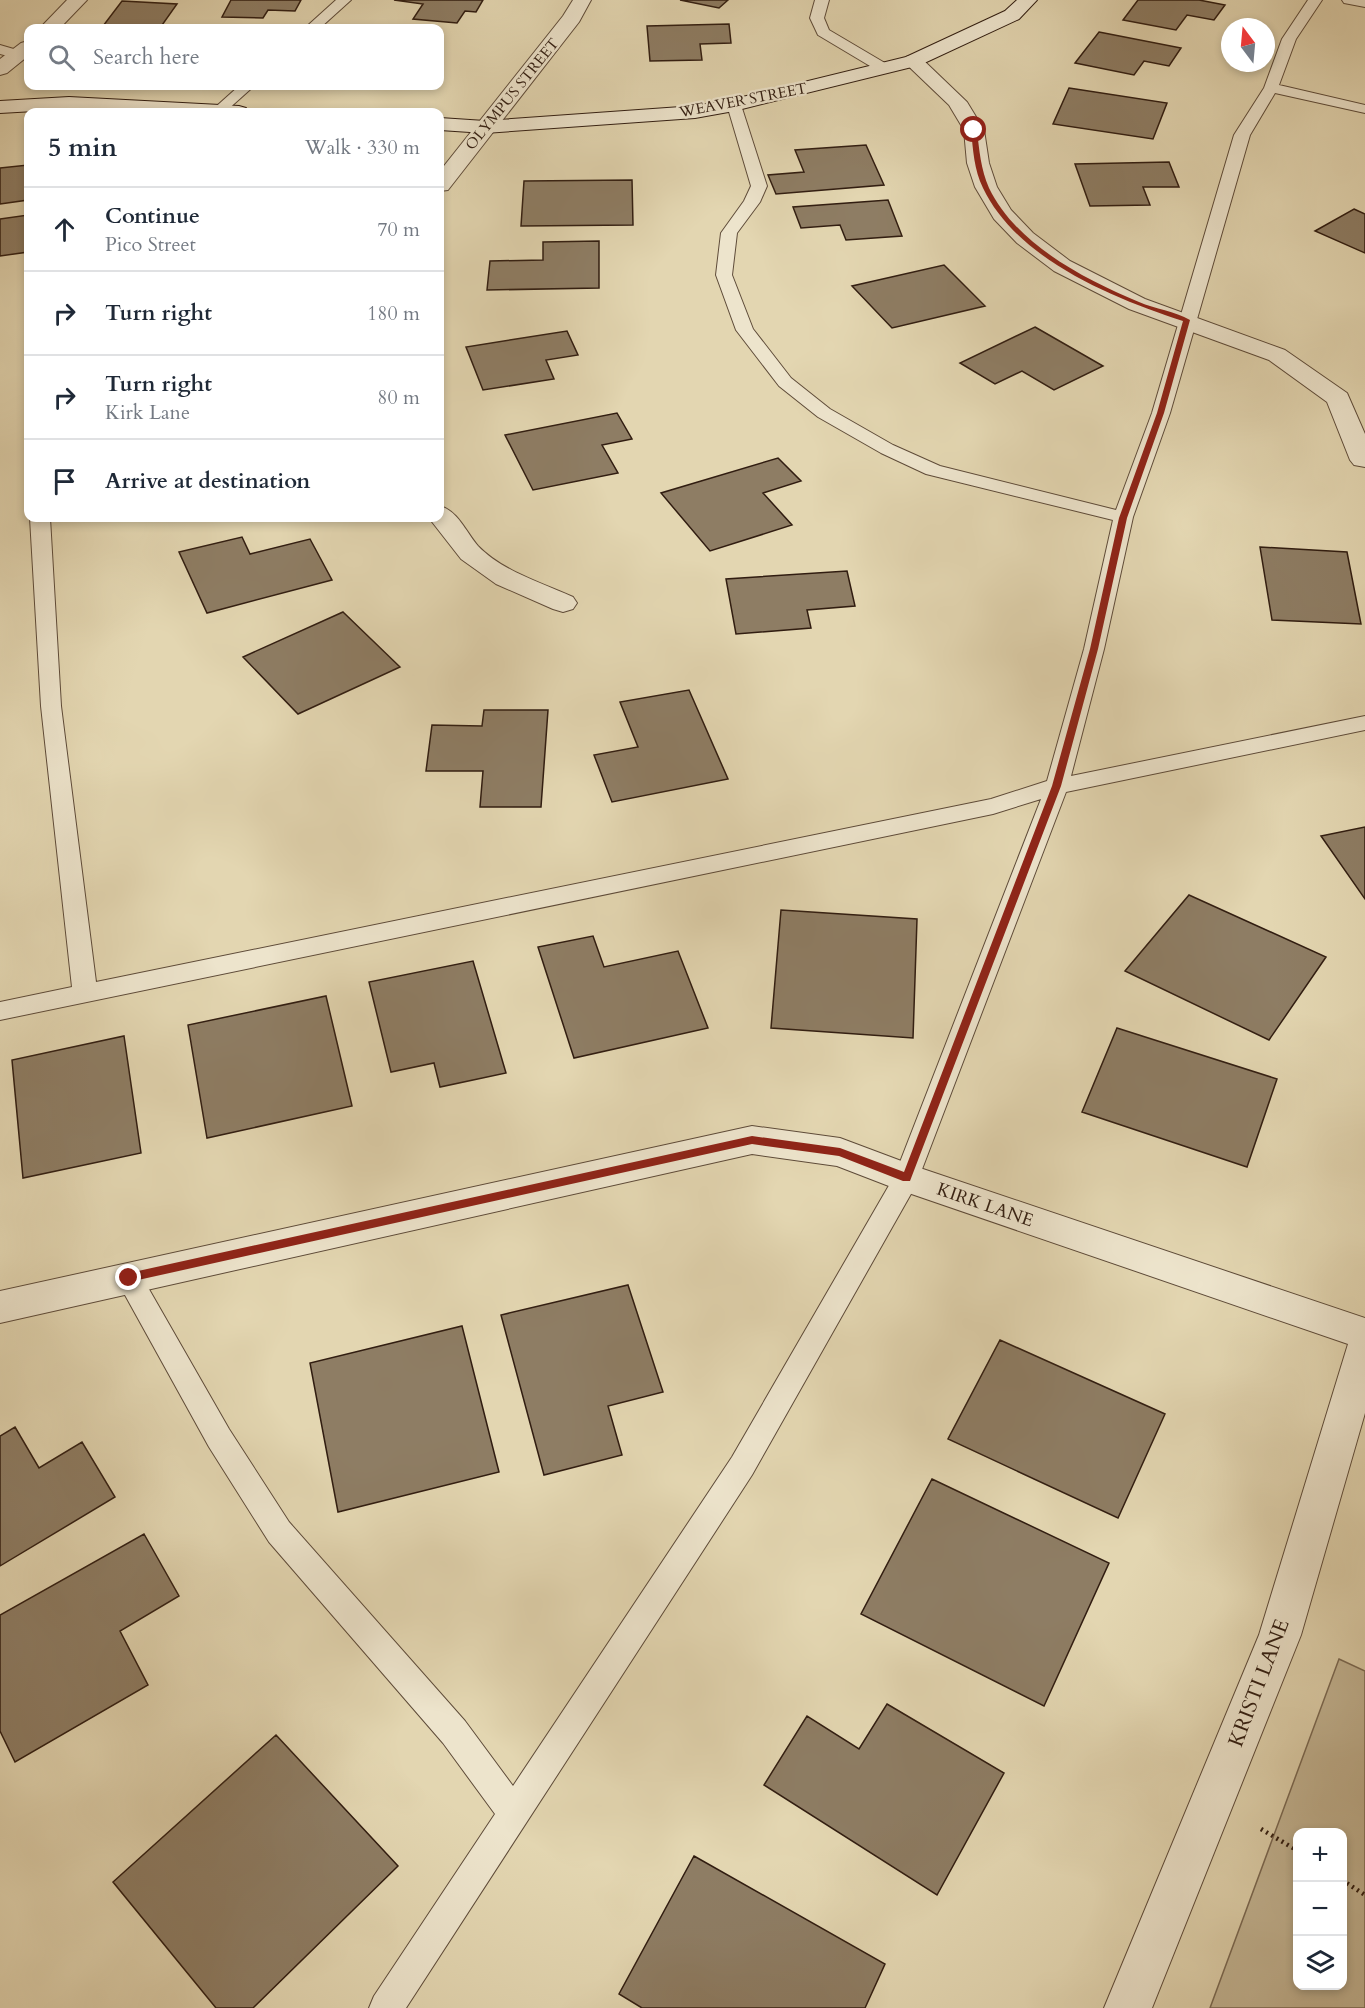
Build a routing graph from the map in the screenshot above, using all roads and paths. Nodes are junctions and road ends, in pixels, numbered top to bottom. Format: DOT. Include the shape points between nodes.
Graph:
graph roads {
  1 [pos="78,0"];
  2 [pos="344,0"];
  3 [pos="582,0"];
  4 [pos="822,0"];
  5 [pos="1029,0"];
  6 [pos="1315,0"];
  7 [pos="1349,0"];
  8 [pos="1365,3"];
  9 [pos="53,24"];
  10 [pos="317,24"];
  11 [pos="16,50"];
  12 [pos="913,61"];
  13 [pos="0,69"];
  14 [pos="885,69"];
  15 [pos="1271,88"];
  16 [pos="242,90"];
  17 [pos="734,105"];
  18 [pos="0,107"];
  19 [pos="151,108"];
  20 [pos="222,108"];
  21 [pos="1365,109"];
  22 [pos="444,124"];
  23 [pos="485,127"];
  24 [pos="444,180"];
  25 [pos="1187,320"];
  26 [pos="1363,460"];
  27 [pos="1123,518"];
  28 [pos="444,519"];
  29 [pos="40,522"];
  30 [pos="563,603"];
  31 [pos="1365,723"];
  32 [pos="1057,786"];
  33 [pos="85,993"];
  34 [pos="0,1011"];
  35 [pos="907,1178"];
  36 [pos="129,1278"];
  37 [pos="0,1307"];
  38 [pos="1365,1334"];
  39 [pos="1365,1348"];
  40 [pos="513,1812"];
  41 [pos="1261,1828"];
  42 [pos="1293,1848"];
  43 [pos="1345,1882"];
  44 [pos="1365,1895"];
  45 [pos="387,2008"];
  46 [pos="1128,2008"];
  1 -- 9 [label="street"];
  2 -- 10 [label="lane"];
  3 -- 23 [label="street, OLYMPUS STREET"];
  4 -- 14 [label="lane" via="817,18 823,32"];
  5 -- 12 [label="street, WEAVER STREET" via="1012,15"];
  6 -- 15 [label="lane" via="1289,39"];
  7 -- 8 [label="lane"];
  11 -- 13 [label="street"];
  12 -- 14 [label="street, WEAVER STREET"];
  12 -- 25 [label="street" via="957,102 974,130 986,187 1002,214 1025,237 1062,266 1137,304"];
  14 -- 17 [label="street, WEAVER STREET"];
  15 -- 21 [label="lane"];
  15 -- 25 [label="lane" via="1242,135"];
  16 -- 20 [label="lane"];
  17 -- 23 [label="street, WEAVER STREET" via="695,112"];
  17 -- 27 [label="lane" via="759,186 729,233 724,275 745,330 785,382 824,412 887,449 933,470"];
  18 -- 19 [label="street" via="69,103"];
  22 -- 23 [label="street, WEAVER STREET"];
  23 -- 24 [label="street, OLYMPUS STREET"];
  25 -- 26 [label="street" via="1277,356 1338,398"];
  25 -- 27 [label="lane" via="1161,413"];
  27 -- 32 [label="lane" via="1094,649"];
  28 -- 30 [label="street" via="479,559 506,578"];
  29 -- 33 [label="lane" via="51,706"];
  31 -- 32 [label="lane"];
  32 -- 33 [label="lane" via="993,806"];
  32 -- 35 [label="lane"];
  33 -- 34 [label="lane"];
  35 -- 36 [label="street, KIRK LANE" via="840,1152 752,1140"];
  35 -- 38 [label="street, KIRK LANE"];
  35 -- 40 [label="lane" via="742,1466"];
  36 -- 37 [label="street, KIRK LANE"];
  36 -- 40 [label="lane" via="219,1438 279,1532 454,1732"];
  39 -- 46 [label="street, KRISTI LANE" via="1280,1635"];
  40 -- 45 [label="lane"];
  41 -- 42 [label="path"];
  43 -- 44 [label="path"];
}
